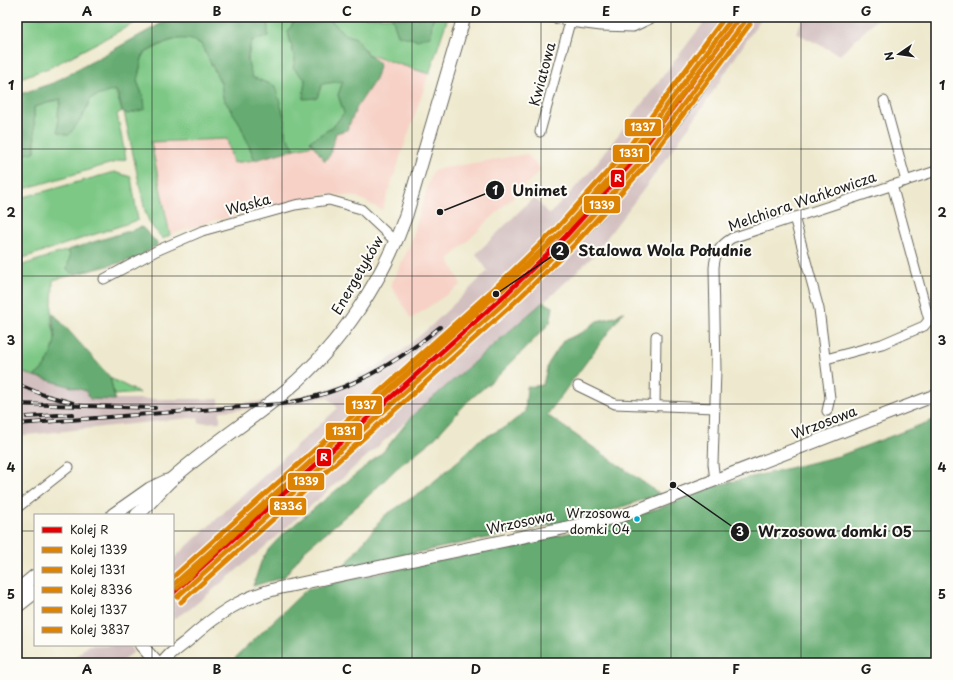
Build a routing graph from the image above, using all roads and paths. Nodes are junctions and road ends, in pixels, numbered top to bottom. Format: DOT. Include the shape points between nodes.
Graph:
graph roads {
  1 [pos="464,17"];
  2 [pos="550,17"];
  3 [pos="654,17"];
  4 [pos="570,22"];
  5 [pos="884,101"];
  6 [pos="540,132"];
  7 [pos="936,171"];
  8 [pos="906,181"];
  9 [pos="892,185"];
  10 [pos="794,217"];
  11 [pos="396,242"];
  12 [pos="104,279"];
  13 [pos="936,305"];
  14 [pos="926,307"];
  15 [pos="656,336"];
  16 [pos="826,359"];
  17 [pos="578,386"];
  18 [pos="936,396"];
  19 [pos="655,406"];
  20 [pos="715,408"];
  21 [pos="828,411"];
  22 [pos="69,467"];
  23 [pos="172,479"];
  24 [pos="715,480"];
  25 [pos="17,508"];
  26 [pos="114,514"];
  27 [pos="138,514"];
  28 [pos="34,577"];
  29 [pos="17,591"];
  30 [pos="34,593"];
  31 [pos="17,606"];
  32 [pos="142,646"];
  33 [pos="157,663"];
  34 [pos="163,663"];
  1 -- 11 [label="main road, Energetyków" via="412,196"];
  2 -- 4 [label="street"];
  3 -- 4 [label="street" via="633,27"];
  4 -- 6 [label="street, Kwiatowa"];
  5 -- 8 [label="street"];
  7 -- 8 [label="street, Melchiora Wańkowicza"];
  8 -- 9 [label="street, Melchiora Wańkowicza"];
  9 -- 10 [label="street, Melchiora Wańkowicza"];
  9 -- 14 [label="street"];
  10 -- 16 [label="street" via="819,309"];
  10 -- 20 [label="street, Melchiora Wańkowicza" via="732,238 716,253"];
  11 -- 12 [label="street, Wąska" via="361,209 329,200 295,206 202,231 164,246"];
  11 -- 23 [label="main road, Energetyków" via="374,284 345,328 310,368 288,389"];
  13 -- 14 [label="street"];
  14 -- 16 [label="street" via="929,320 924,326 882,344"];
  15 -- 19 [label="street"];
  16 -- 21 [label="street" via="830,398"];
  17 -- 19 [label="street" via="615,404"];
  18 -- 24 [label="street, Wrzosowa"];
  19 -- 20 [label="street"];
  20 -- 24 [label="street, Melchiora Wańkowicza"];
  22 -- 25 [label="street"];
  23 -- 26 [label="main road, Energetyków" via="150,489"];
  23 -- 27 [label="main road, Energetyków"];
  24 -- 34 [label="street, Wrzosowa" via="609,519 258,594 218,615"];
  28 -- 29 [label="main road"];
  30 -- 31 [label="main road"];
  32 -- 33 [label="street"];
}
